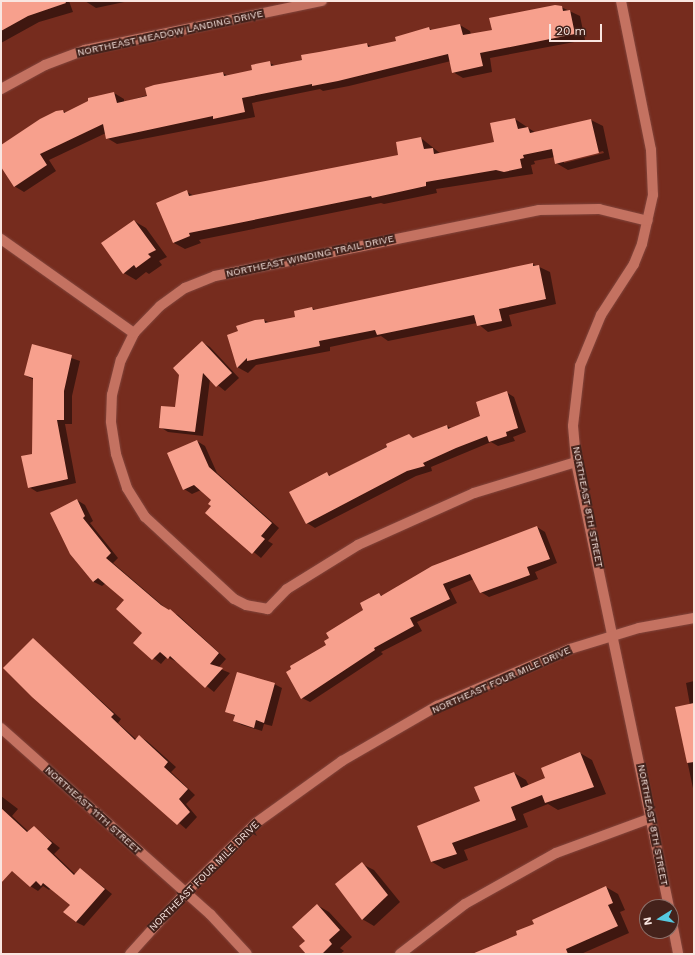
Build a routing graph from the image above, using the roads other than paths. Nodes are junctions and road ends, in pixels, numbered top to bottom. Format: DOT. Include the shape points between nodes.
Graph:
graph roads {
  1 [pos="322,1"];
  2 [pos="621,1"];
  3 [pos="1,89"];
  4 [pos="648,221"];
  5 [pos="1,239"];
  6 [pos="134,333"];
  7 [pos="576,462"];
  8 [pos="694,618"];
  9 [pos="614,635"];
  10 [pos="1,728"];
  11 [pos="651,818"];
  12 [pos="186,892"];
  13 [pos="667,899"];
  14 [pos="675,939"];
  15 [pos="130,954"];
  16 [pos="247,954"];
  17 [pos="400,954"];
  18 [pos="678,954"];
  1 -- 3 [label="street, NORTHEAST MEADOW LANDING DRIVE" via="85,50 45,64"];
  2 -- 4 [label="street, NORTHEAST 8TH STREET" via="651,150 653,195"];
  4 -- 6 [label="street, NORTHEAST WINDING TRAIL DRIVE" via="599,209 539,210 246,268 215,276 185,288 160,306"];
  4 -- 7 [label="street, NORTHEAST 8TH STREET" via="634,264 601,316 580,366 573,426"];
  5 -- 6 [label="street"];
  6 -- 7 [label="street, NORTHEAST WINDING TRAIL DRIVE" via="121,360 112,395 111,421 116,454 128,488 145,517 226,592 246,605 268,609 287,589 358,545 474,493"];
  7 -- 9 [label="street, NORTHEAST 8TH STREET"];
  8 -- 9 [label="street, NORTHEAST FOUR MILE DRIVE"];
  9 -- 11 [label="street, NORTHEAST 8TH STREET"];
  9 -- 12 [label="street, NORTHEAST FOUR MILE DRIVE" via="570,649 437,706 342,761 256,823"];
  10 -- 12 [label="street, NORTHEAST 11TH STREET"];
  11 -- 13 [label="street, NORTHEAST 8TH STREET"];
  11 -- 17 [label="street" via="556,853 465,904"];
  12 -- 15 [label="street, NORTHEAST FOUR MILE DRIVE"];
  12 -- 16 [label="street, NORTHEAST 11TH STREET"];
  14 -- 18 [label="street"];
}
